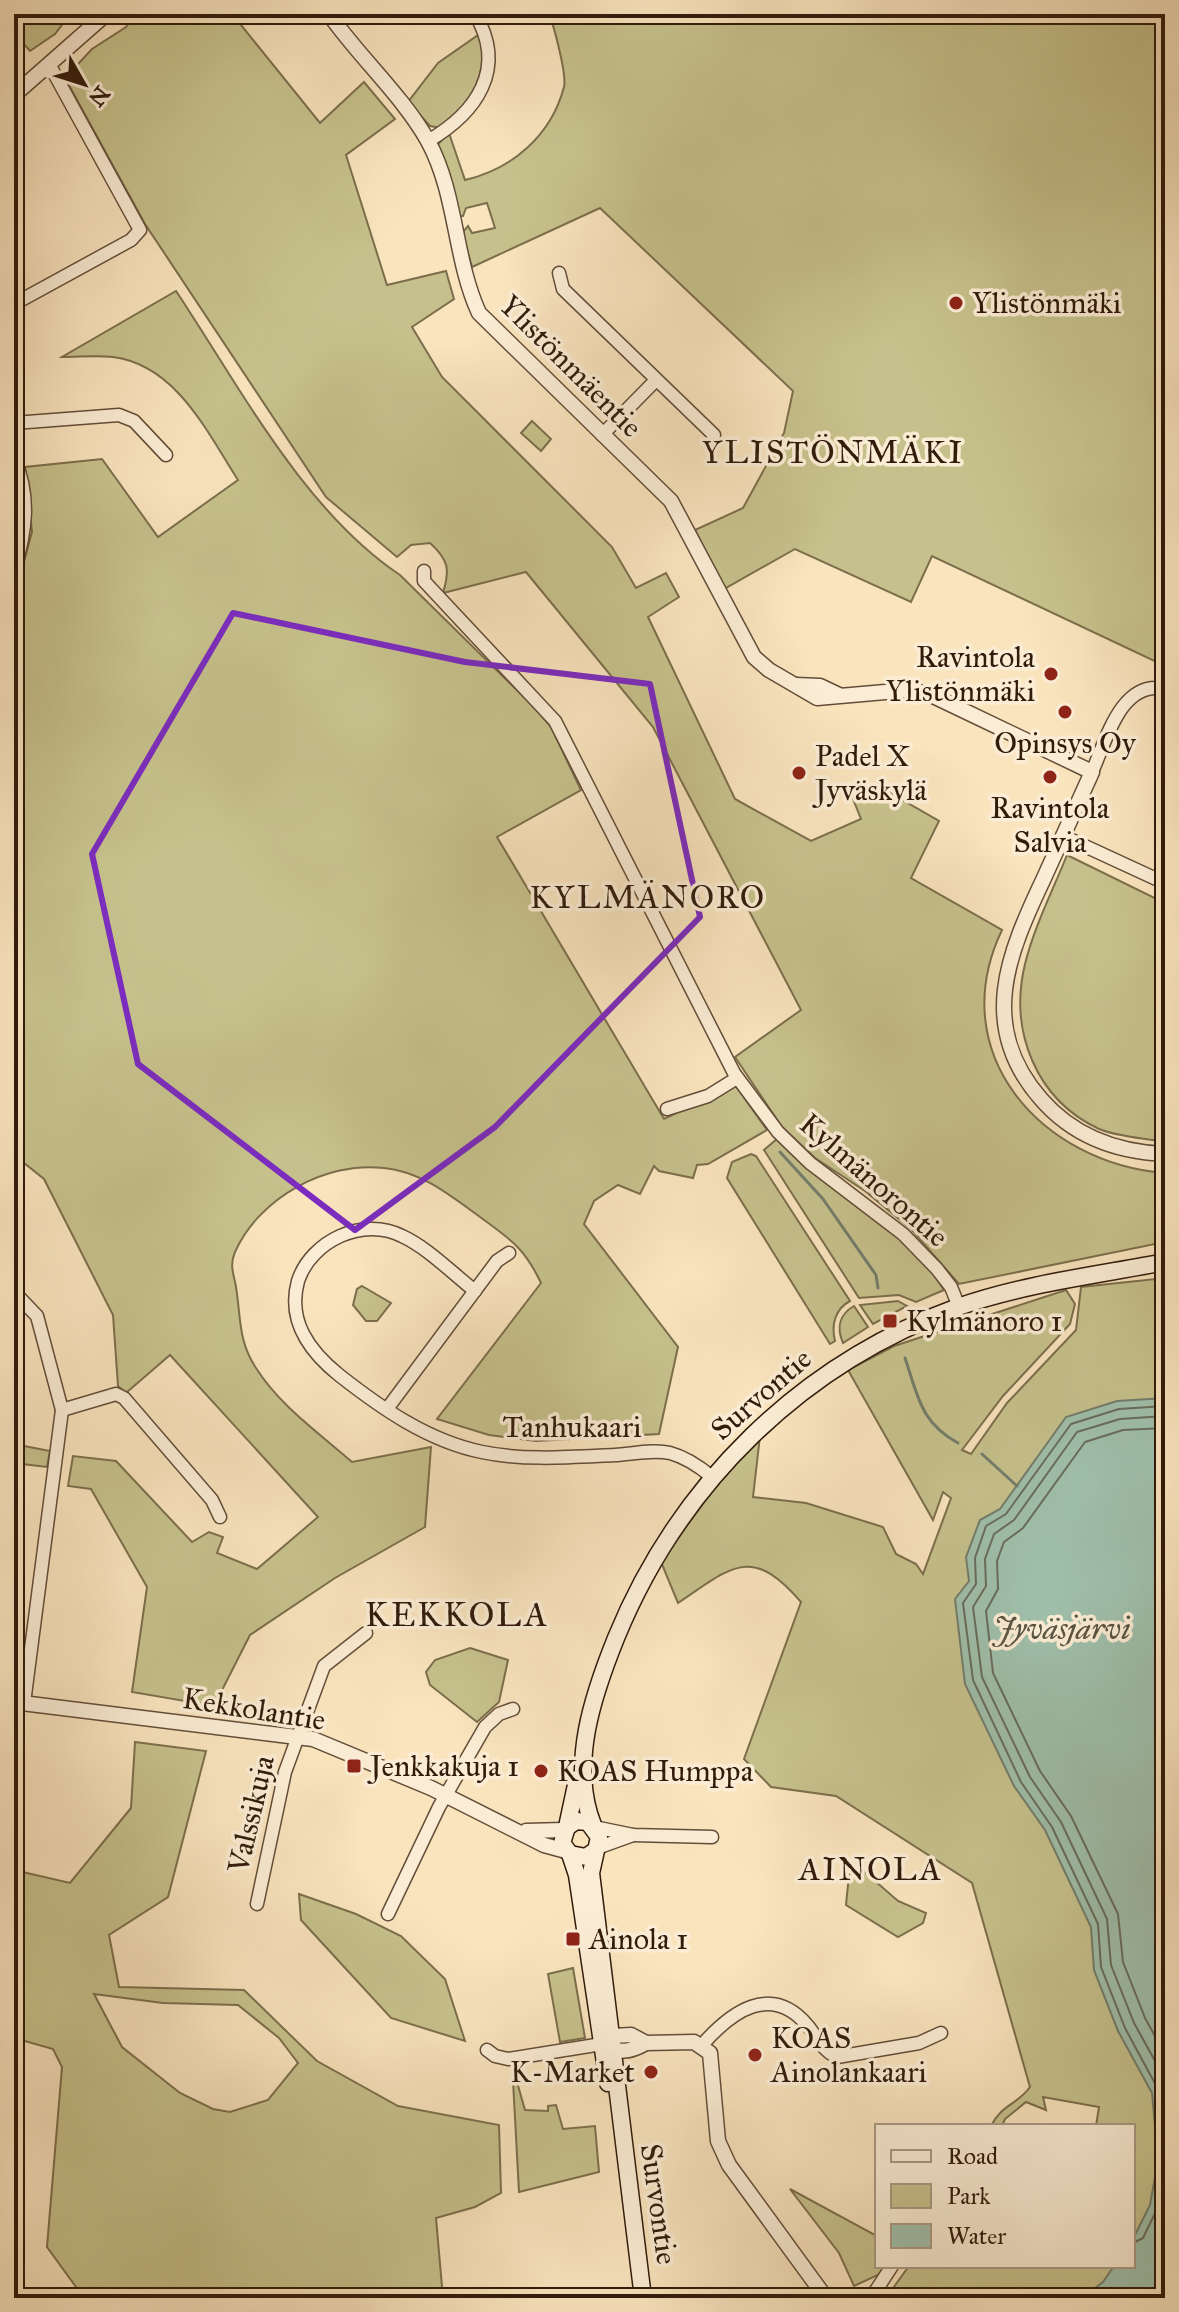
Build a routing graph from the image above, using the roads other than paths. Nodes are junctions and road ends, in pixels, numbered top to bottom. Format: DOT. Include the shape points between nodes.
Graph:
graph roads {
  1 [pos="106,14"];
  2 [pos="329,14"];
  3 [pos="475,14"];
  4 [pos="49,64"];
  5 [pos="14,95"];
  6 [pos="428,141"];
  7 [pos="559,273"];
  8 [pos="14,304"];
  9 [pos="656,380"];
  10 [pos="14,423"];
  11 [pos="602,435"];
  12 [pos="714,435"];
  13 [pos="166,455"];
  14 [pos="14,458"];
  15 [pos="14,571"];
  16 [pos="424,571"];
  17 [pos="1165,689"];
  18 [pos="1092,772"];
  19 [pos="1063,836"];
  20 [pos="1165,883"];
  21 [pos="737,1078"];
  22 [pos="667,1109"];
  23 [pos="1165,1154"];
  24 [pos="509,1253"];
  25 [pos="1165,1262"];
  26 [pos="475,1291"];
  27 [pos="14,1292"];
  28 [pos="959,1307"];
  29 [pos="387,1409"];
  30 [pos="62,1410"];
  31 [pos="712,1477"];
  32 [pos="220,1517"];
  33 [pos="366,1633"];
  34 [pos="19,1703"];
  35 [pos="513,1709"];
  36 [pos="297,1737"];
  37 [pos="581,1776"];
  38 [pos="447,1796"];
  39 [pos="594,1826"];
  40 [pos="565,1828"];
  41 [pos="517,1830"];
  42 [pos="633,1835"];
  43 [pos="712,1837"];
  44 [pos="596,1849"];
  45 [pos="568,1853"];
  46 [pos="257,1904"];
  47 [pos="388,1914"];
  48 [pos="941,2033"];
  49 [pos="610,2044"];
  50 [pos="702,2045"];
  51 [pos="487,2050"];
  52 [pos="891,2268"];
  53 [pos="643,2298"];
  54 [pos="826,2298"];
  55 [pos="871,2298"];
  1 -- 4 [label="street"];
  2 -- 6 [label="street, Ylistönmäentie"];
  3 -- 6 [label="street" via="485,35 488,63 480,94 455,125"];
  4 -- 5 [label="street"];
  4 -- 8 [label="street" via="140,230 131,240"];
  6 -- 11 [label="street, Ylistönmäentie" via="479,313"];
  7 -- 9 [label="street" via="563,289"];
  9 -- 11 [label="street"];
  9 -- 12 [label="street"];
  10 -- 13 [label="street" via="119,415 134,421"];
  11 -- 18 [label="street, Ylistönmäentie" via="671,501 750,652 769,670 796,685 820,686 839,695 908,690 929,694"];
  14 -- 15 [label="street" via="22,475 27,518"];
  16 -- 21 [label="street, Kylmänorontie" via="424,581 555,721"];
  17 -- 18 [label="street" via="1136,692 1124,704"];
  18 -- 19 [label="street"];
  19 -- 20 [label="street"];
  19 -- 23 [label="street" via="1010,956 1004,998 1012,1054 1027,1084 1080,1131 1122,1149"];
  21 -- 22 [label="street" via="708,1096"];
  21 -- 28 [label="street, Kylmänorontie" via="799,1152 929,1260 951,1287"];
  24 -- 26 [label="street"];
  25 -- 28 [label="main road, Survontie"];
  26 -- 29 [label="street"];
  26 -- 29 [label="street, Tanhukaari" via="391,1232 365,1229 342,1234 302,1270 294,1303 309,1347"];
  27 -- 30 [label="street" via="37,1316"];
  28 -- 31 [label="main road, Survontie" via="883,1339 836,1367 776,1412"];
  29 -- 31 [label="street, Tanhukaari" via="440,1440 482,1452 533,1457 667,1452"];
  30 -- 32 [label="street" via="116,1394 124,1398 212,1500"];
  30 -- 34 [label="street"];
  31 -- 37 [label="main road, Survontie" via="655,1559 627,1612 604,1667"];
  33 -- 36 [label="street, Valssikuja" via="324,1666"];
  34 -- 36 [label="street, Kekkolantie"];
  35 -- 38 [label="street" via="485,1727"];
  36 -- 38 [label="street, Kekkolantie"];
  36 -- 46 [label="street, Valssikuja"];
  37 -- 39 [label="main road, Survontie"];
  37 -- 40 [label="main road, Survontie"];
  38 -- 41 [label="street, Kekkolantie"];
  38 -- 47 [label="street"];
  39 -- 40 [label="main road" via="576,1821"];
  39 -- 42 [label="street"];
  39 -- 44 [label="main road" via="599,1837"];
  40 -- 41 [label="street, Kekkolantie"];
  40 -- 45 [label="main road" via="562,1839"];
  41 -- 45 [label="street, Kekkolantie"];
  42 -- 43 [label="street"];
  42 -- 44 [label="street"];
  44 -- 45 [label="main road" via="586,1857"];
  44 -- 49 [label="main road, Survontie" via="591,1873"];
  45 -- 49 [label="main road, Survontie" via="577,1875"];
  48 -- 50 [label="street" via="919,2043 837,2057 790,2010 768,2004 732,2014"];
  49 -- 50 [label="street" via="632,2050 646,2043"];
  49 -- 51 [label="street" via="508,2059"];
  49 -- 53 [label="main road, Survontie" via="613,2108 620,2118"];
  50 -- 54 [label="street" via="712,2063 718,2141 729,2165"];
  52 -- 55 [label="street"];
}
